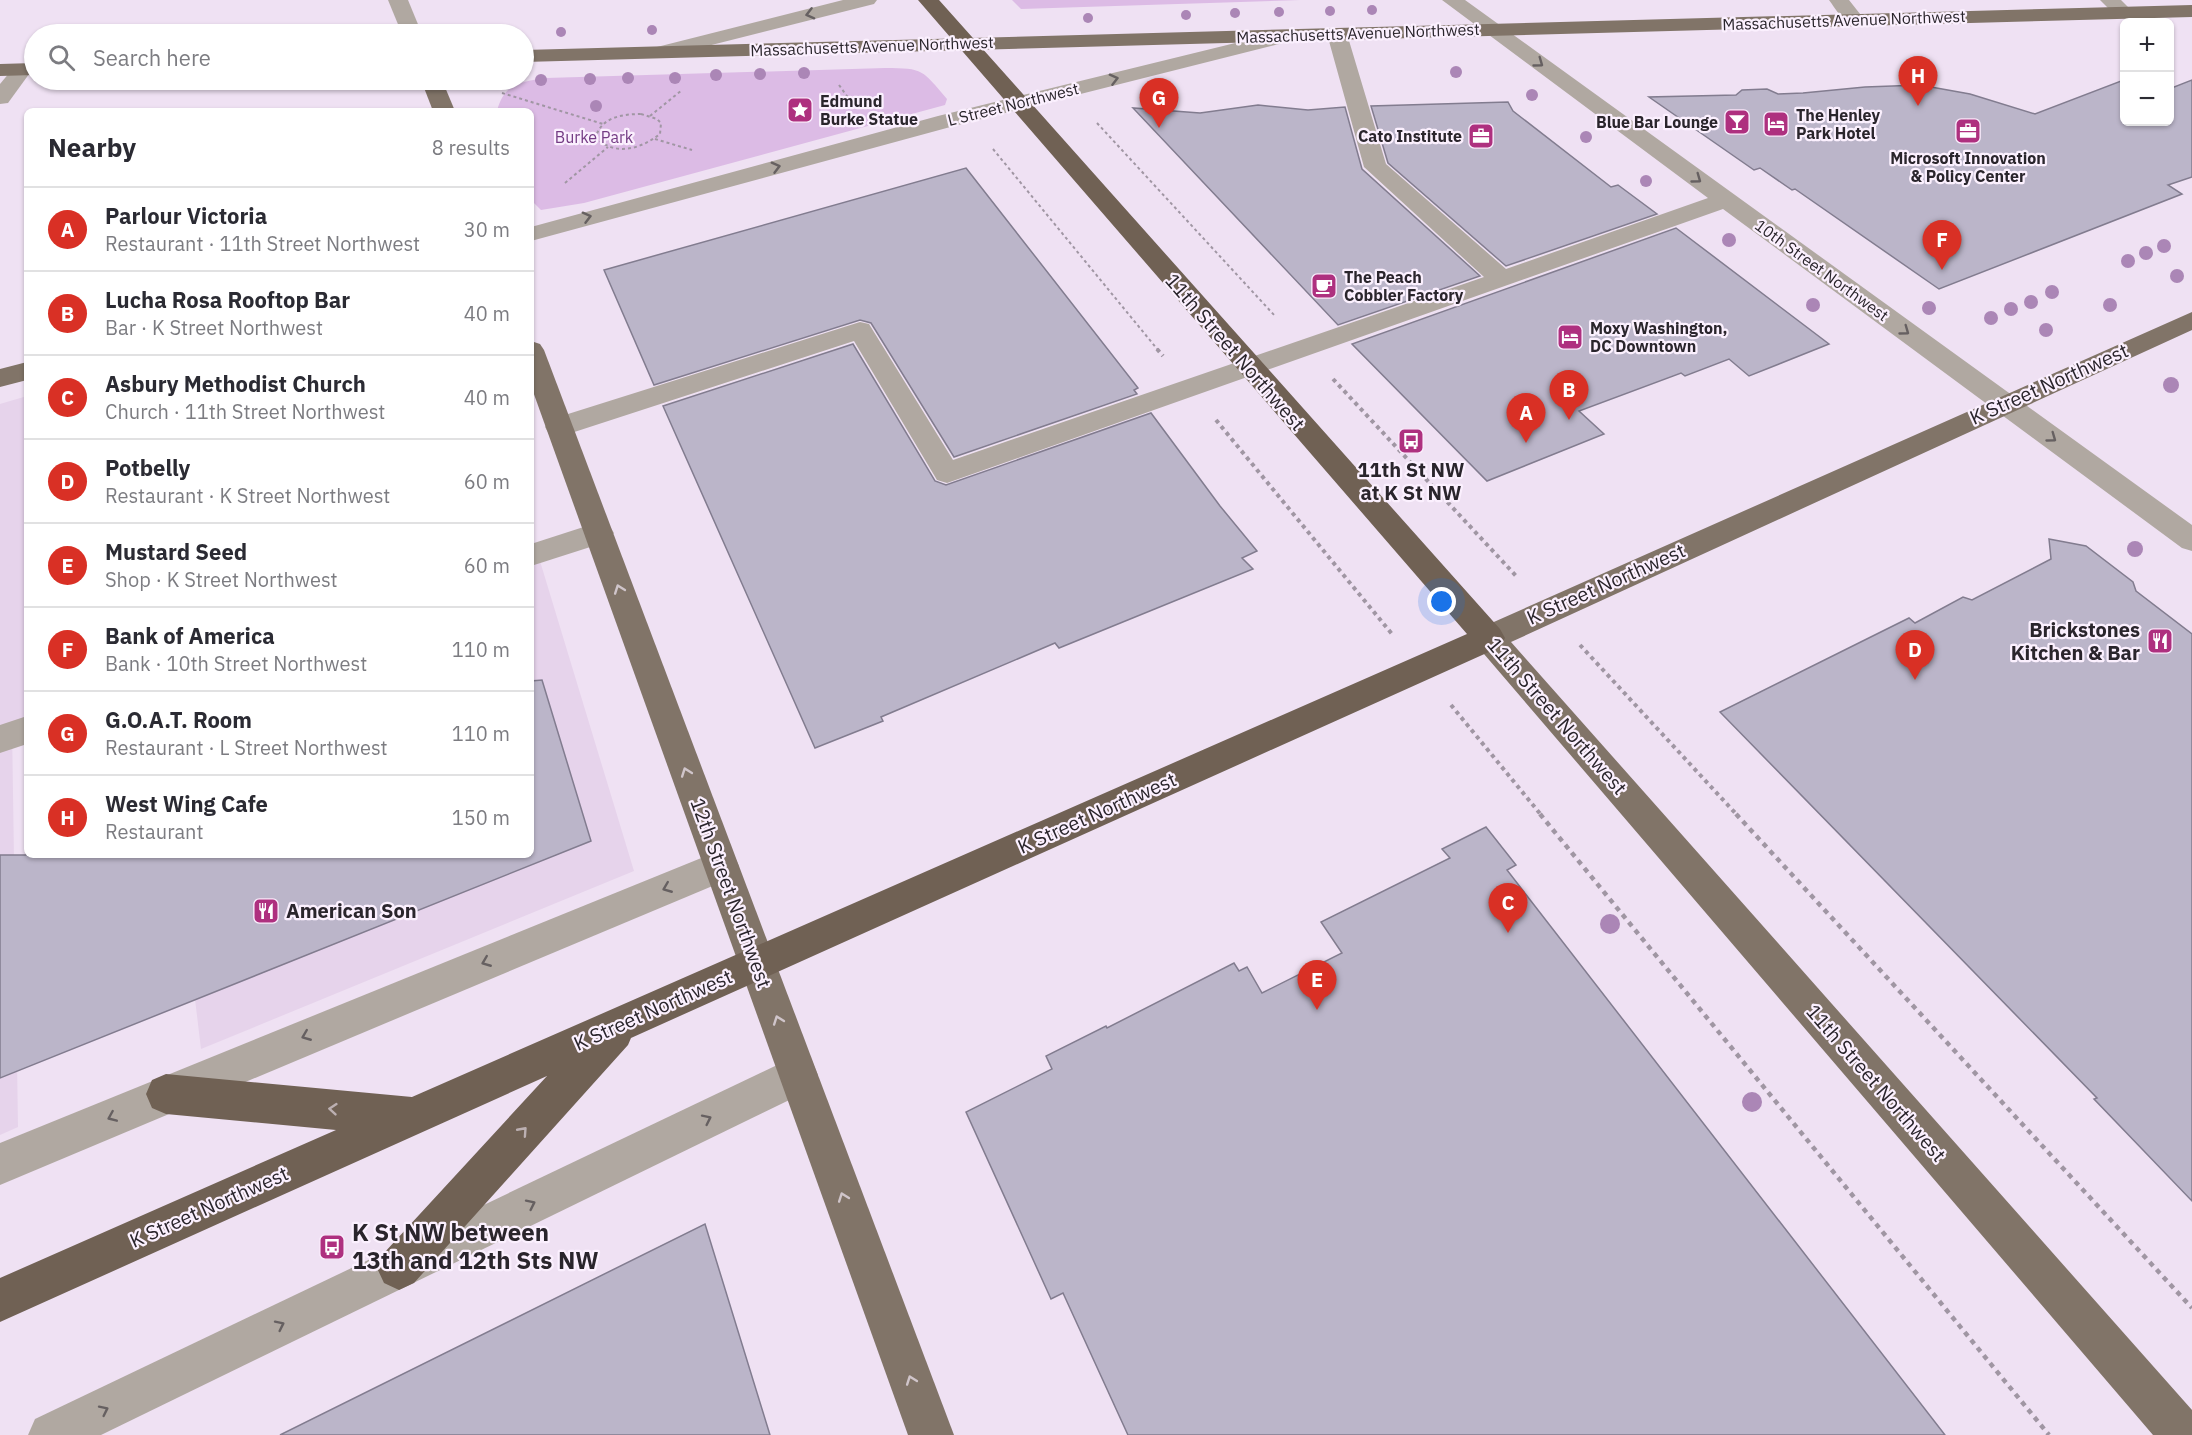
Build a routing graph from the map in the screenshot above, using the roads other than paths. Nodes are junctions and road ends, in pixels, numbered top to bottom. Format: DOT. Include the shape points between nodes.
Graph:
graph roads {
  1 [pos="398,0"];
  2 [pos="867,0"];
  3 [pos="928,0"];
  4 [pos="1452,0"];
  5 [pos="1839,0"];
  6 [pos="2116,6"];
  7 [pos="2192,10"];
  8 [pos="1854,19"];
  9 [pos="408,24"];
  10 [pos="1492,29"];
  11 [pos="1337,34"];
  12 [pos="1288,36"];
  13 [pos="964,42"];
  14 [pos="660,52"];
  15 [pos="534,56"];
  16 [pos="24,69"];
  17 [pos="0,70"];
  18 [pos="24,73"];
  19 [pos="436,90"];
  20 [pos="0,98"];
  21 [pos="1016,103"];
  22 [pos="443,108"];
  23 [pos="1726,200"];
  24 [pos="534,233"];
  25 [pos="1502,279"];
  26 [pos="2192,320"];
  27 [pos="534,358"];
  28 [pos="1248,366"];
  29 [pos="24,372"];
  30 [pos="0,378"];
  31 [pos="2004,404"];
  32 [pos="559,427"];
  33 [pos="599,533"];
  34 [pos="2192,540"];
  35 [pos="534,554"];
  36 [pos="1489,638"];
  37 [pos="24,731"];
  38 [pos="0,739"];
  39 [pos="721,866"];
  40 [pos="758,964"];
  41 [pos="622,1023"];
  42 [pos="798,1075"];
  43 [pos="166,1094"];
  44 [pos="413,1117"];
  45 [pos="0,1164"];
  46 [pos="399,1268"];
  47 [pos="0,1300"];
  48 [pos="51,1435"];
  49 [pos="931,1435"];
  50 [pos="2183,1435"];
  1 -- 9 [label="street"];
  2 -- 14 [label="street, one-way"];
  3 -- 13 [label="highway, 11th Street Northwest"];
  4 -- 10 [label="street, 10th Street Northwest"];
  5 -- 8 [label="street"];
  6 -- 7 [label="main road, Massachusetts Avenue Northwest"];
  6 -- 8 [label="main road, Massachusetts Avenue Northwest"];
  8 -- 10 [label="main road, Massachusetts Avenue Northwest"];
  10 -- 11 [label="main road, Massachusetts Avenue Northwest"];
  10 -- 23 [label="street, 10th Street Northwest, one-way"];
  11 -- 12 [label="main road, Massachusetts Avenue Northwest"];
  11 -- 25 [label="street" via="1375,167"];
  12 -- 13 [label="main road, Massachusetts Avenue Northwest"];
  21 -- 12 [label="street, L Street Northwest, one-way"];
  13 -- 14 [label="main road, Massachusetts Avenue Northwest"];
  13 -- 21 [label="highway, 11th Street Northwest"];
  14 -- 15 [label="main road, Massachusetts Avenue Northwest"];
  16 -- 17 [label="main road"];
  18 -- 20 [label="street"];
  19 -- 22 [label="main road"];
  24 -- 21 [label="street, L Street Northwest, one-way"];
  21 -- 28 [label="highway, 11th Street Northwest"];
  23 -- 25 [label="street"];
  23 -- 31 [label="street, 10th Street Northwest, one-way"];
  25 -- 28 [label="street"];
  26 -- 31 [label="main road, K Street Northwest"];
  27 -- 32 [label="main road, 12th Street Northwest"];
  28 -- 32 [label="street" via="947,473 860,330"];
  28 -- 36 [label="highway, 11th Street Northwest"];
  29 -- 30 [label="main road"];
  31 -- 34 [label="street, 10th Street Northwest, one-way"];
  31 -- 36 [label="main road, K Street Northwest"];
  32 -- 33 [label="main road, 12th Street Northwest"];
  33 -- 35 [label="street"];
  39 -- 33 [label="main road, 12th Street Northwest, one-way"];
  36 -- 40 [label="highway, K Street Northwest"];
  36 -- 50 [label="main road, 11th Street Northwest"];
  37 -- 38 [label="street"];
  39 -- 40 [label="main road, 12th Street Northwest"];
  39 -- 43 [label="street, one-way"];
  40 -- 41 [label="highway, K Street Northwest"];
  42 -- 40 [label="main road, 12th Street Northwest, one-way"];
  41 -- 44 [label="highway, K Street Northwest"];
  46 -- 41 [label="highway, one-way"];
  46 -- 42 [label="street, one-way"];
  49 -- 42 [label="main road, 12th Street Northwest, one-way"];
  44 -- 43 [label="highway, one-way"];
  43 -- 45 [label="street, one-way"];
  44 -- 47 [label="highway, K Street Northwest"];
  48 -- 46 [label="street, one-way"];
}
